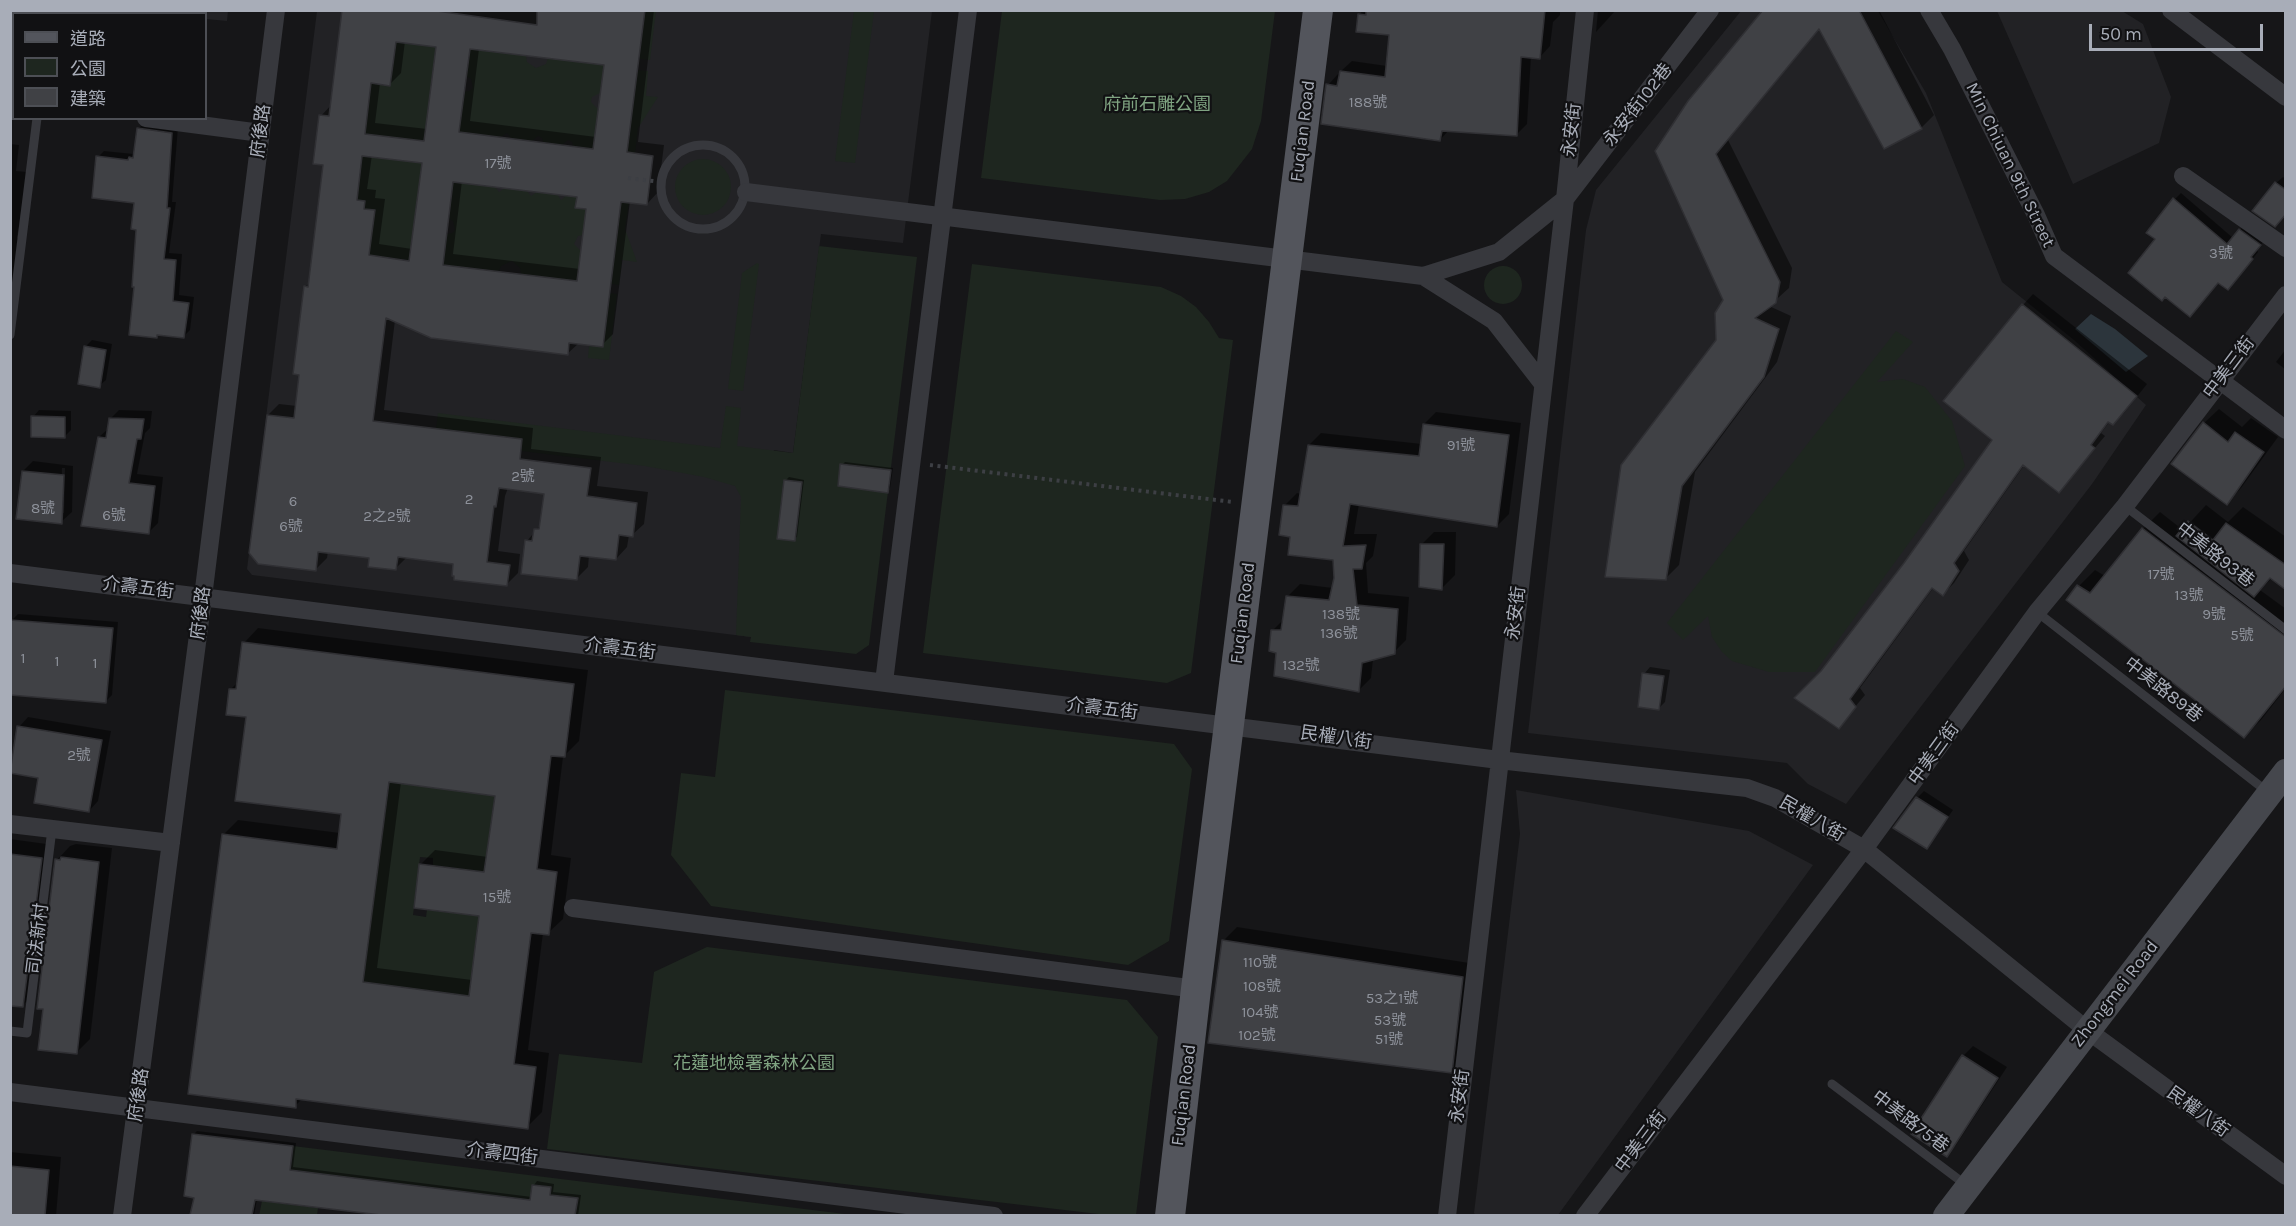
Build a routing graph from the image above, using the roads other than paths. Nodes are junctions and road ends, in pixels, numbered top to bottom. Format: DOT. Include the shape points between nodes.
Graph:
graph roads {
  1 [pos="276,10"];
  2 [pos="968,10"];
  3 [pos="1318,10"];
  4 [pos="1585,10"];
  5 [pos="1710,10"];
  6 [pos="1929,10"];
  7 [pos="2171,10"];
  8 [pos="2286,97"];
  9 [pos="37,120"];
  10 [pos="161,120"];
  11 [pos="261,133"];
  12 [pos="2183,176"];
  13 [pos="746,192"];
  14 [pos="1565,199"];
  15 [pos="942,216"];
  16 [pos="2286,248"];
  17 [pos="1287,259"];
  18 [pos="1424,276"];
  19 [pos="2286,294"];
  20 [pos="10,335"];
  21 [pos="2220,381"];
  22 [pos="1543,384"];
  23 [pos="2286,430"];
  24 [pos="2125,506"];
  25 [pos="10,573"];
  26 [pos="203,597"];
  27 [pos="2037,612"];
  28 [pos="2286,630"];
  29 [pos="884,682"];
  30 [pos="1229,724"];
  31 [pos="1499,760"];
  32 [pos="2286,772"];
  33 [pos="2270,794"];
  34 [pos="10,824"];
  35 [pos="52,829"];
  36 [pos="171,843"];
  37 [pos="1864,849"];
  38 [pos="573,908"];
  39 [pos="1196,989"];
  40 [pos="2087,1030"];
  41 [pos="10,1031"];
  42 [pos="1832,1084"];
  43 [pos="10,1092"];
  44 [pos="137,1108"];
  45 [pos="2286,1176"];
  46 [pos="1968,1187"];
  47 [pos="122,1215"];
  48 [pos="994,1215"];
  49 [pos="1170,1215"];
  50 [pos="1447,1215"];
  51 [pos="1585,1215"];
  52 [pos="1946,1215"];
  1 -- 11 [label="street, 府後路"];
  2 -- 15 [label="street"];
  3 -- 17 [label="main road, Fuqian Road"];
  4 -- 14 [label="street, 永安街"];
  5 -- 14 [label="street, 永安街102巷"];
  6 -- 21 [label="street, Min Chiuan 9th Street" via="2054,256"];
  7 -- 8 [label="street"];
  9 -- 20 [label="lane"];
  10 -- 11 [label="street"];
  11 -- 26 [label="street, 府後路"];
  12 -- 16 [label="street"];
  13 -- 13 [label="lane" via="739,164 716,146 686,148 665,168 661,182 661,196 677,221 705,230 732,218"];
  13 -- 15 [label="street"];
  14 -- 18 [label="street, 永安街102巷" via="1499,252"];
  14 -- 22 [label="street, 永安街"];
  15 -- 17 [label="street"];
  15 -- 29 [label="street"];
  17 -- 18 [label="street"];
  17 -- 30 [label="main road, Fuqian Road"];
  18 -- 22 [label="street" via="1494,321"];
  19 -- 21 [label="street, 中美三街"];
  21 -- 23 [label="street, Min Chiuan 9th Street"];
  21 -- 24 [label="street, 中美三街"];
  22 -- 31 [label="street, 永安街"];
  24 -- 27 [label="street, 中美三街"];
  24 -- 28 [label="lane, 中美路93巷"];
  25 -- 26 [label="street, 介壽五街"];
  26 -- 29 [label="street, 介壽五街"];
  26 -- 36 [label="street, 府後路"];
  27 -- 33 [label="lane, 中美路89巷"];
  27 -- 37 [label="street, 中美三街"];
  29 -- 30 [label="street, 介壽五街"];
  30 -- 31 [label="street, 民權八街"];
  30 -- 39 [label="main road, Fuqian Road"];
  31 -- 37 [label="street, 民權八街" via="1748,788 1775,798"];
  31 -- 50 [label="street, 永安街"];
  32 -- 33 [label="street, Zhongmei Road"];
  33 -- 40 [label="street, Zhongmei Road"];
  34 -- 35 [label="street"];
  35 -- 36 [label="street"];
  35 -- 41 [label="lane, 司法新村" via="27,1033"];
  36 -- 44 [label="street, 府後路"];
  37 -- 40 [label="street, 民權八街"];
  37 -- 51 [label="street, 中美三街"];
  38 -- 39 [label="street"];
  39 -- 49 [label="main road, Fuqian Road"];
  40 -- 45 [label="street, 民權八街"];
  40 -- 46 [label="street, Zhongmei Road"];
  42 -- 46 [label="lane, 中美路75巷"];
  43 -- 44 [label="street, 介壽四街"];
  44 -- 47 [label="street, 府後路"];
  44 -- 48 [label="street, 介壽四街"];
  46 -- 52 [label="street, Zhongmei Road"];
}
